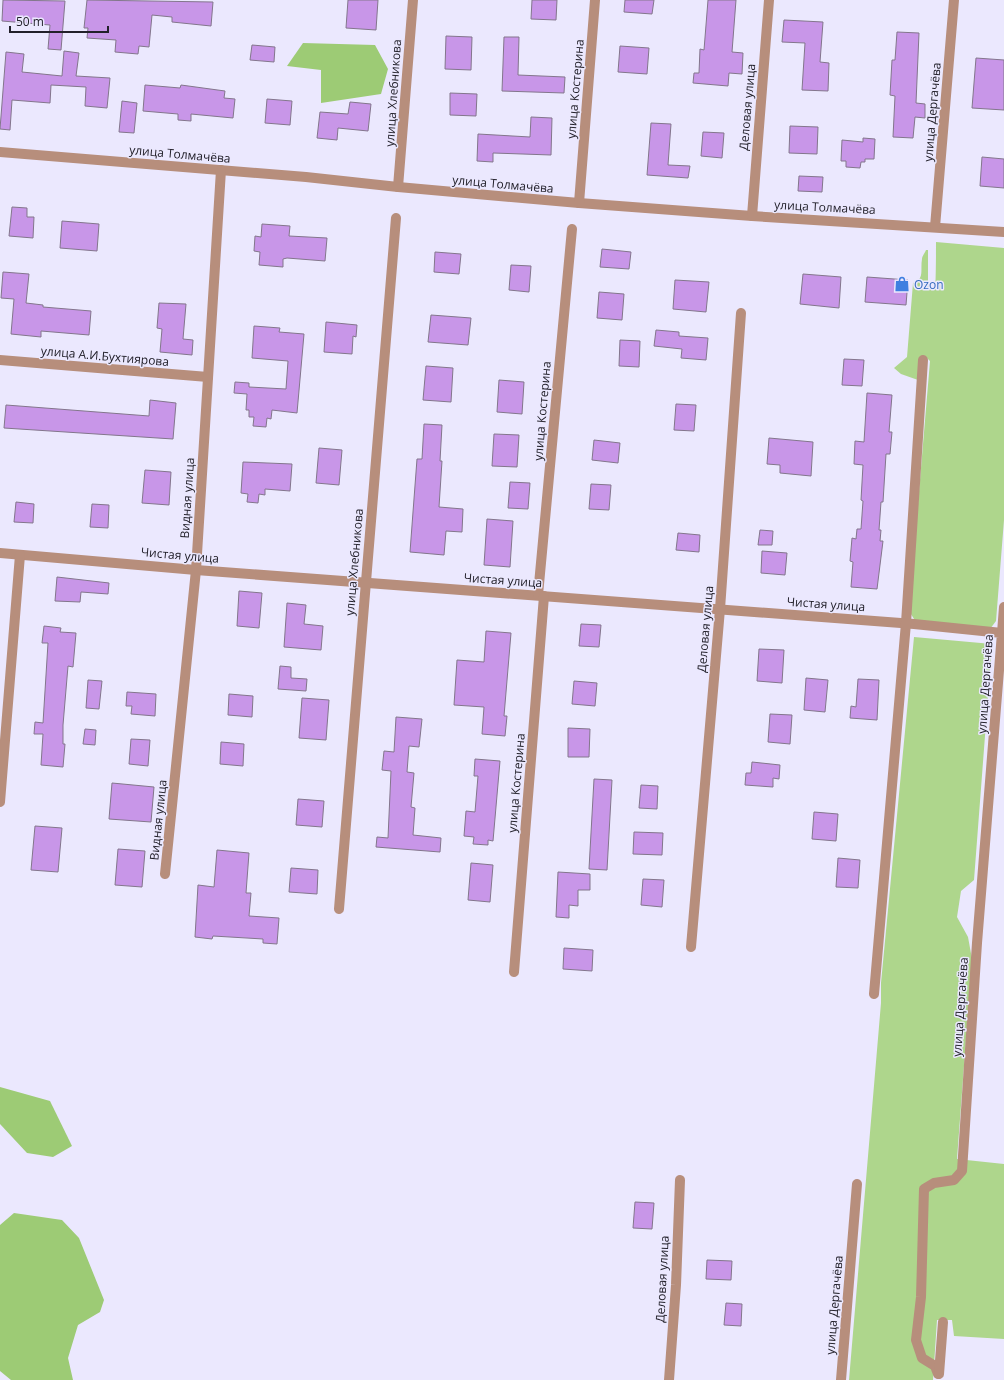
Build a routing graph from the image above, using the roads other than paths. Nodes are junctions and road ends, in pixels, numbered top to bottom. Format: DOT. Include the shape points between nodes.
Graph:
graph roads {
  1 [pos="413,0"];
  2 [pos="595,0"];
  3 [pos="769,0"];
  4 [pos="954,0"];
  5 [pos="0,152"];
  6 [pos="221,170"];
  7 [pos="398,187"];
  8 [pos="579,203"];
  9 [pos="752,216"];
  10 [pos="396,218"];
  11 [pos="935,227"];
  12 [pos="572,229"];
  13 [pos="1004,232"];
  14 [pos="741,313"];
  15 [pos="0,360"];
  16 [pos="923,360"];
  17 [pos="208,377"];
  18 [pos="0,553"];
  19 [pos="20,555"];
  20 [pos="196,570"];
  21 [pos="365,582"];
  22 [pos="541,596"];
  23 [pos="1004,607"];
  24 [pos="720,609"];
  25 [pos="906,623"];
  26 [pos="1003,634"];
  27 [pos="0,802"];
  28 [pos="165,874"];
  29 [pos="339,909"];
  30 [pos="691,947"];
  31 [pos="514,972"];
  32 [pos="874,994"];
  33 [pos="680,1180"];
  34 [pos="857,1184"];
  35 [pos="944,1322"];
  36 [pos="938,1377"];
  37 [pos="669,1380"];
  38 [pos="841,1380"];
  1 -- 7 [label="street, улица Хлебникова"];
  2 -- 8 [label="street, улица Костерина"];
  3 -- 9 [label="street, Деловая улица"];
  4 -- 11 [label="street, улица Дергачёва"];
  5 -- 6 [label="street, улица Толмачёва"];
  6 -- 7 [label="street, улица Толмачёва"];
  6 -- 17 [label="street, Видная улица"];
  7 -- 8 [label="street, улица Толмачёва"];
  8 -- 9 [label="street, улица Толмачёва"];
  9 -- 11 [label="street, улица Толмачёва"];
  10 -- 21 [label="street, улица Хлебникова"];
  11 -- 13 [label="street, улица Толмачёва"];
  12 -- 22 [label="street, улица Костерина"];
  14 -- 24 [label="street, Деловая улица"];
  15 -- 17 [label="street, улица А.И.Бухтиярова"];
  16 -- 25 [label="street"];
  17 -- 20 [label="street, Видная улица"];
  18 -- 19 [label="street, Чистая улица"];
  19 -- 20 [label="street, Чистая улица"];
  19 -- 27 [label="street"];
  20 -- 21 [label="street, Чистая улица"];
  20 -- 28 [label="street, Видная улица"];
  21 -- 22 [label="street, Чистая улица"];
  21 -- 29 [label="street, улица Хлебникова"];
  22 -- 24 [label="street, Чистая улица"];
  22 -- 31 [label="street, улица Костерина"];
  23 -- 26 [label="street, улица Дергачёва"];
  24 -- 25 [label="street, Чистая улица"];
  24 -- 30 [label="street, Деловая улица"];
  25 -- 26 [label="street, Чистая улица"];
  25 -- 32 [label="street"];
  26 -- 36 [label="street, улица Дергачёва" via="977,942 962,1170 954,1180 934,1183 924,1190 921,1297 916,1340 922,1358 935,1366"];
  33 -- 37 [label="street, Деловая улица"];
  34 -- 38 [label="street, улица Дергачёва"];
  35 -- 36 [label="street, улица Дергачёва"];
}
